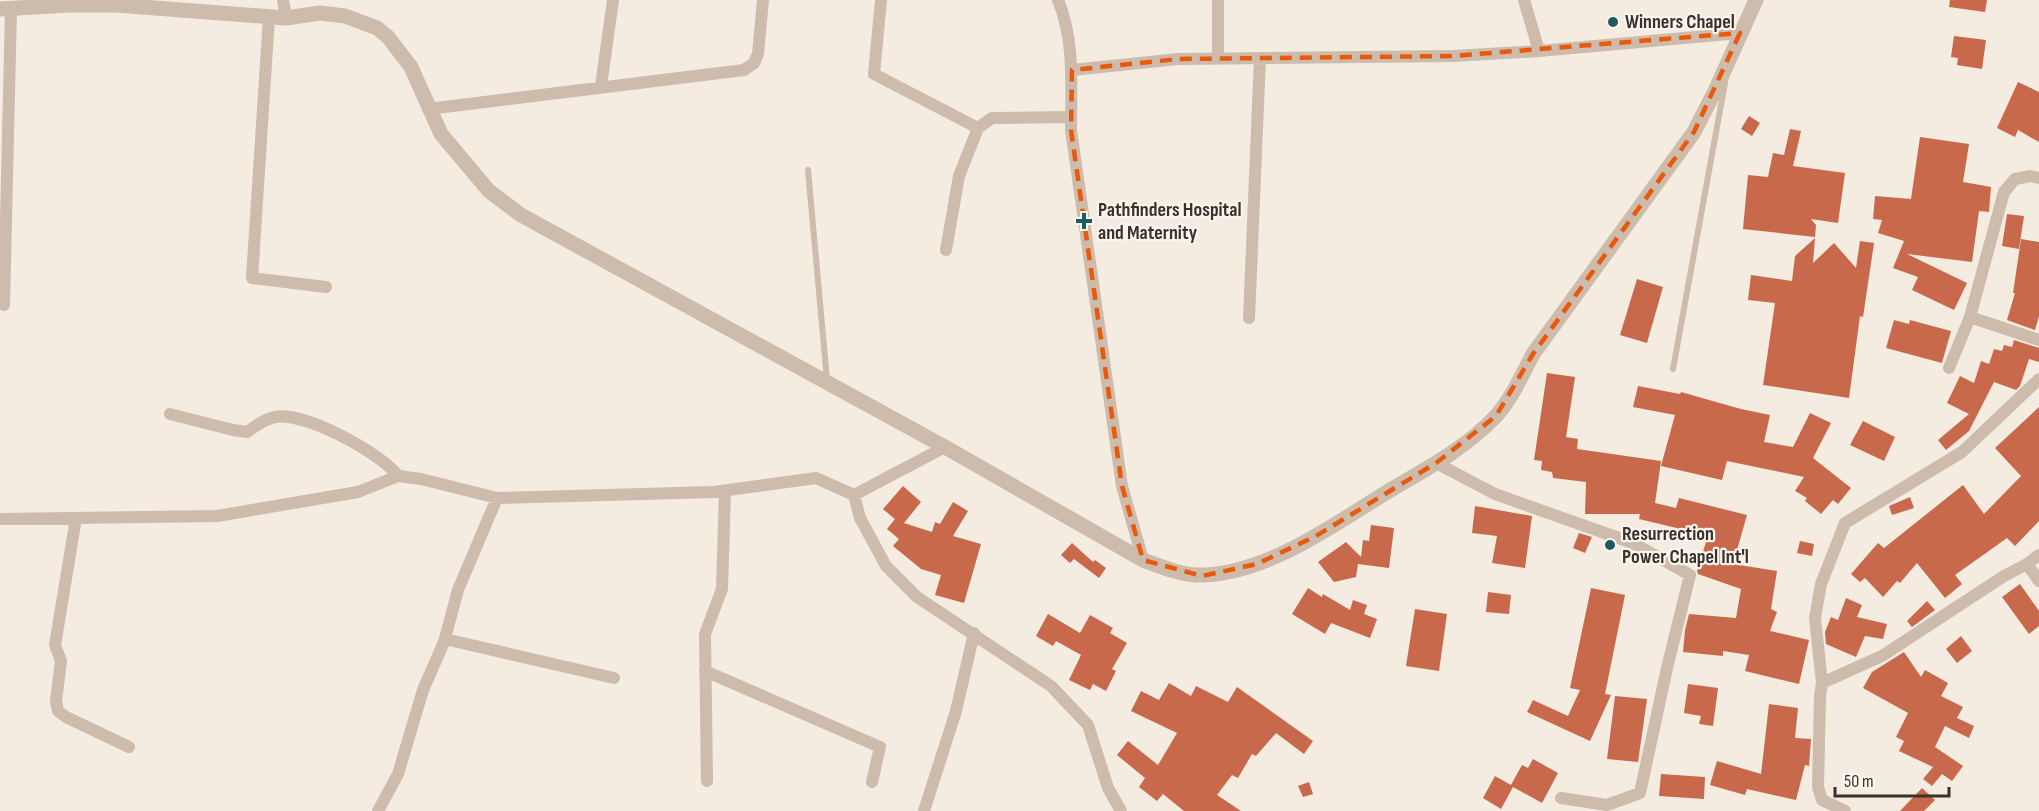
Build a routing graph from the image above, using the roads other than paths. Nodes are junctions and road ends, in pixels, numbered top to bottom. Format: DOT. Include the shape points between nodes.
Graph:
graph roads {
  1 [pos="283,0"];
  2 [pos="613,0"];
  3 [pos="763,0"];
  4 [pos="881,0"];
  5 [pos="1058,0"];
  6 [pos="1218,0"];
  7 [pos="1524,0"];
  8 [pos="1756,0"];
  9 [pos="6,9"];
  10 [pos="269,17"];
  11 [pos="286,18"];
  12 [pos="1740,33"];
  13 [pos="1539,51"];
  14 [pos="1730,56"];
  15 [pos="1218,58"];
  16 [pos="1260,58"];
  17 [pos="1072,70"];
  18 [pos="601,86"];
  19 [pos="428,109"];
  20 [pos="1071,117"];
  21 [pos="978,128"];
  22 [pos="808,170"];
  23 [pos="2039,178"];
  24 [pos="946,250"];
  25 [pos="327,287"];
  26 [pos="4,305"];
  27 [pos="1970,317"];
  28 [pos="1249,318"];
  29 [pos="2039,340"];
  30 [pos="1949,368"];
  31 [pos="1673,369"];
  32 [pos="2039,378"];
  33 [pos="827,384"];
  34 [pos="170,414"];
  35 [pos="945,447"];
  36 [pos="1436,463"];
  37 [pos="398,476"];
  38 [pos="725,490"];
  39 [pos="854,495"];
  40 [pos="497,498"];
  41 [pos="76,518"];
  42 [pos="0,519"];
  43 [pos="2039,555"];
  44 [pos="1143,560"];
  45 [pos="2027,564"];
  46 [pos="2039,581"];
  47 [pos="974,633"];
  48 [pos="445,639"];
  49 [pos="705,671"];
  50 [pos="614,678"];
  51 [pos="1822,683"];
  52 [pos="129,747"];
  53 [pos="707,781"];
  54 [pos="872,782"];
  55 [pos="1561,798"];
  56 [pos="1117,809"];
  57 [pos="378,811"];
  58 [pos="924,811"];
  59 [pos="1845,811"];
  1 -- 11 [label="street"];
  2 -- 18 [label="street"];
  3 -- 18 [label="street" via="758,54 744,70"];
  4 -- 21 [label="street" via="874,74"];
  5 -- 17 [label="street"];
  6 -- 15 [label="street"];
  7 -- 13 [label="street"];
  8 -- 12 [label="street"];
  9 -- 10 [label="street" via="116,5"];
  9 -- 26 [label="street"];
  10 -- 11 [label="street"];
  10 -- 25 [label="street" via="252,278"];
  11 -- 19 [label="street" via="320,13 345,16 377,28 411,68"];
  12 -- 13 [label="street"];
  12 -- 14 [label="street"];
  13 -- 16 [label="street"];
  14 -- 31 [label="lane"];
  14 -- 36 [label="street" via="1694,132 1533,354 1496,416"];
  15 -- 16 [label="street"];
  15 -- 17 [label="street"];
  16 -- 28 [label="street"];
  17 -- 20 [label="street"];
  18 -- 19 [label="street"];
  19 -- 33 [label="street" via="441,134 468,169 521,215"];
  20 -- 21 [label="street" via="992,118"];
  20 -- 44 [label="street" via="1122,486"];
  21 -- 24 [label="street" via="959,176"];
  22 -- 33 [label="lane"];
  23 -- 27 [label="street" via="2015,179 2004,192"];
  27 -- 29 [label="street"];
  27 -- 30 [label="street"];
  32 -- 51 [label="street" via="1962,452 1845,523 1821,584 1815,618"];
  33 -- 35 [label="street"];
  34 -- 37 [label="street" via="247,432 262,421 292,416 339,435 391,466"];
  35 -- 39 [label="street"];
  35 -- 44 [label="street"];
  36 -- 44 [label="street" via="1316,536 1257,564 1202,576 1175,572"];
  36 -- 55 [label="street" via="1495,494 1634,543 1690,575 1640,793 1607,805"];
  37 -- 40 [label="street"];
  37 -- 41 [label="street" via="358,492 217,516"];
  38 -- 39 [label="street" via="816,478"];
  38 -- 40 [label="street"];
  38 -- 49 [label="street" via="722,589 705,634"];
  39 -- 47 [label="street" via="860,518 886,566 917,597"];
  40 -- 48 [label="street" via="458,590"];
  41 -- 42 [label="street"];
  41 -- 52 [label="street" via="55,645 61,661 58,711"];
  43 -- 45 [label="street"];
  45 -- 46 [label="street"];
  45 -- 51 [label="street" via="1882,656"];
  47 -- 56 [label="street" via="1051,686 1088,725"];
  47 -- 58 [label="street" via="956,711"];
  48 -- 50 [label="street"];
  48 -- 57 [label="street" via="423,690 398,774"];
  49 -- 53 [label="street"];
  49 -- 54 [label="street" via="880,747"];
  51 -- 59 [label="street" via="1818,787 1822,800"];
}
